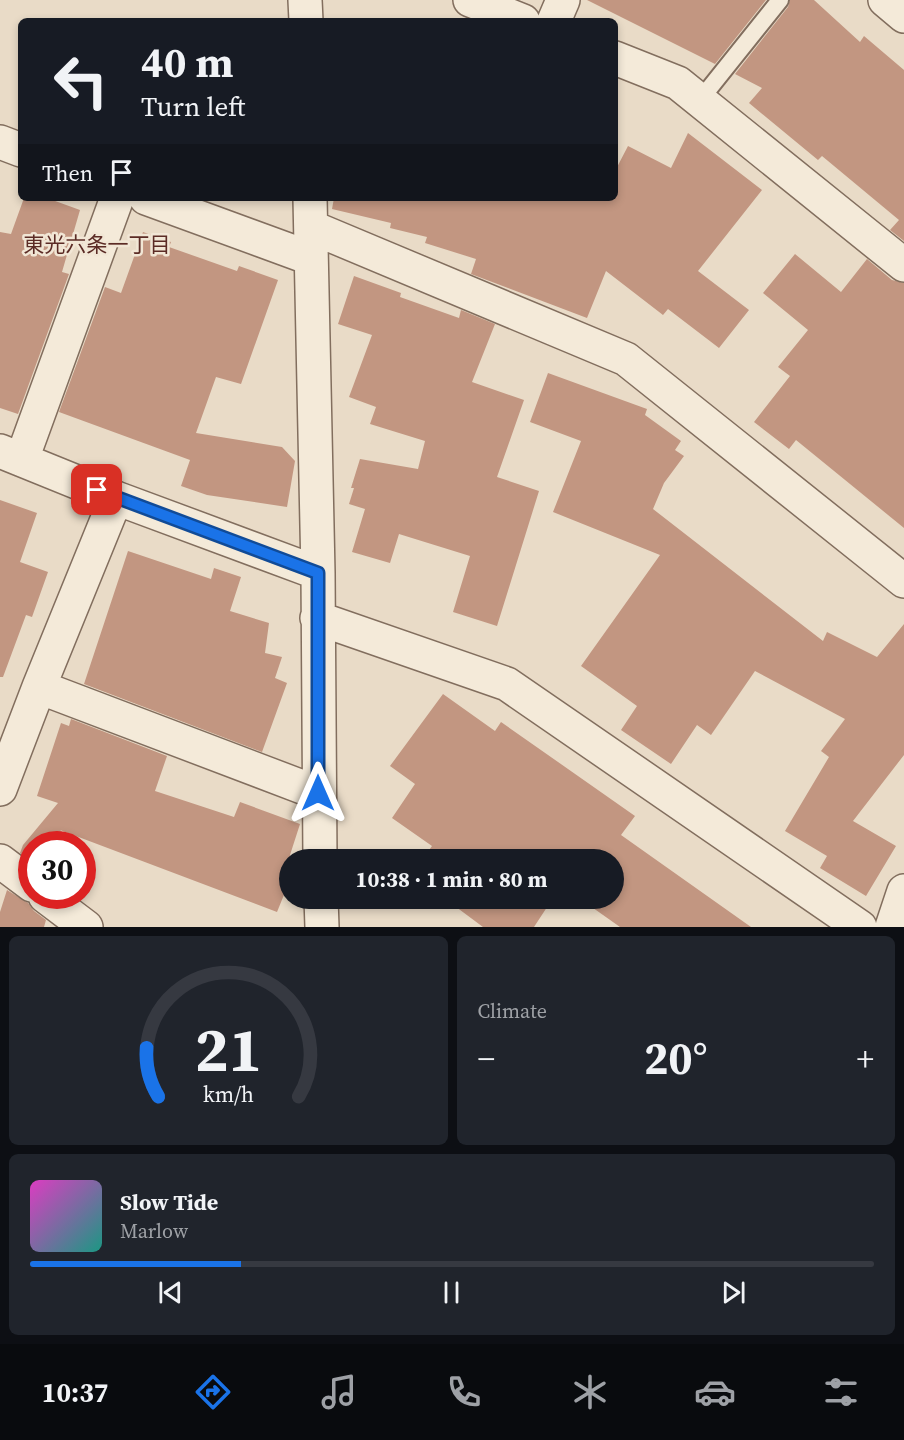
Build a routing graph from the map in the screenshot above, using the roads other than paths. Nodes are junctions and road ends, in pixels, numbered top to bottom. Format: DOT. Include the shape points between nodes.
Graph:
graph roads {
  1 [pos="305,0"];
  2 [pos="470,0"];
  3 [pos="563,0"];
  4 [pos="780,0"];
  5 [pos="885,0"];
  6 [pos="904,16"];
  7 [pos="306,18"];
  8 [pos="515,18"];
  9 [pos="555,18"];
  10 [pos="618,59"];
  11 [pos="700,100"];
  12 [pos="0,142"];
  13 [pos="18,149"];
  14 [pos="116,201"];
  15 [pos="162,201"];
  16 [pos="310,228"];
  17 [pos="904,265"];
  18 [pos="11,455"];
  19 [pos="116,498"];
  20 [pos="318,573"];
  21 [pos="904,581"];
  22 [pos="317,618"];
  23 [pos="39,687"];
  24 [pos="0,789"];
  25 [pos="318,793"];
  26 [pos="320,849"];
  27 [pos="0,861"];
  28 [pos="18,874"];
  29 [pos="904,891"];
  30 [pos="62,909"];
  31 [pos="321,909"];
  32 [pos="86,927"];
  33 [pos="322,927"];
  34 [pos="860,927"];
  35 [pos="892,927"];
  1 -- 7 [label="street"];
  2 -- 8 [label="street"];
  3 -- 9 [label="street"];
  4 -- 11 [label="lane"];
  5 -- 6 [label="street"];
  10 -- 11 [label="street" via="678,83"];
  11 -- 17 [label="street"];
  12 -- 13 [label="street"];
  14 -- 18 [label="street"];
  15 -- 16 [label="street"];
  16 -- 20 [label="street"];
  16 -- 21 [label="street" via="626,359"];
  18 -- 19 [label="street"];
  19 -- 20 [label="street"];
  19 -- 23 [label="street"];
  20 -- 22 [label="street"];
  22 -- 25 [label="street"];
  22 -- 34 [label="street" via="507,684"];
  23 -- 24 [label="street"];
  23 -- 25 [label="street"];
  25 -- 26 [label="street"];
  27 -- 28 [label="street"];
  29 -- 35 [label="street"];
  30 -- 32 [label="street"];
  31 -- 33 [label="street"];
}
